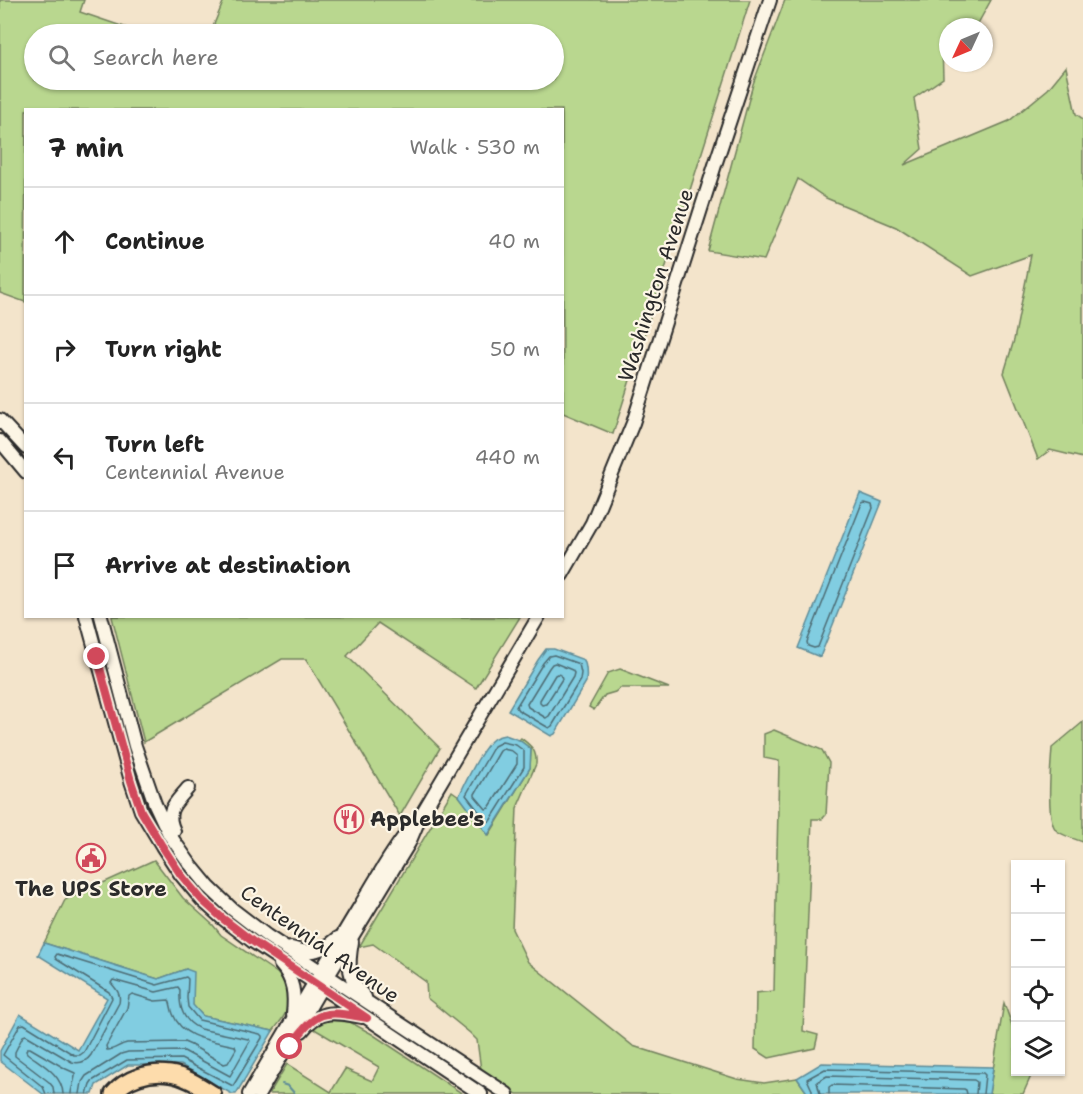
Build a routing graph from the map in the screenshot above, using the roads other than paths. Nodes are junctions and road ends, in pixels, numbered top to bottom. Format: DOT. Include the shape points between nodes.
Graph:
graph roads {
  1 [pos="770,0"];
  2 [pos="0,420"];
  3 [pos="0,441"];
  4 [pos="24,446"];
  5 [pos="24,470"];
  6 [pos="564,571"];
  7 [pos="87,618"];
  8 [pos="102,618"];
  9 [pos="538,618"];
  10 [pos="188,788"];
  11 [pos="195,871"];
  12 [pos="349,934"];
  13 [pos="274,948"];
  14 [pos="321,980"];
  15 [pos="382,1012"];
  16 [pos="367,1018"];
  17 [pos="293,1019"];
  18 [pos="278,1063"];
  19 [pos="185,1080"];
  20 [pos="113,1094"];
  21 [pos="199,1094"];
  22 [pos="213,1094"];
  23 [pos="249,1094"];
  24 [pos="259,1094"];
  25 [pos="481,1094"];
  26 [pos="507,1094"];
  1 -- 6 [label="main road, Washington Avenue" via="633,423 591,523"];
  2 -- 4 [label="main road"];
  3 -- 5 [label="main road"];
  7 -- 13 [label="main road, Centennial Avenue" via="141,811 181,875 202,900 252,941"];
  8 -- 11 [label="main road, Centennial Avenue" via="135,746 155,804 169,834"];
  9 -- 12 [label="main road" via="420,817 409,843"];
  10 -- 11 [label="main road" via="170,810 170,818 172,828 196,864"];
  11 -- 13 [label="main road, Centennial Avenue"];
  12 -- 13 [label="main road" via="312,952"];
  12 -- 14 [label="main road"];
  12 -- 15 [label="main road" via="348,965 353,979 359,992"];
  13 -- 14 [label="main road, Centennial Avenue"];
  13 -- 17 [label="main road" via="292,984"];
  14 -- 15 [label="main road, Centennial Avenue"];
  14 -- 16 [label="main road, Centennial Avenue"];
  14 -- 17 [label="main road"];
  14 -- 18 [label="main road"];
  15 -- 26 [label="main road, Centennial Avenue"];
  16 -- 18 [label="main road" via="337,1012 317,1017 306,1024"];
  16 -- 25 [label="main road, Centennial Avenue"];
  17 -- 23 [label="main road"];
  18 -- 24 [label="main road"];
  19 -- 20 [label="highway" via="172,1074 149,1074 127,1082"];
  19 -- 21 [label="highway"];
  19 -- 22 [label="highway"];
}
